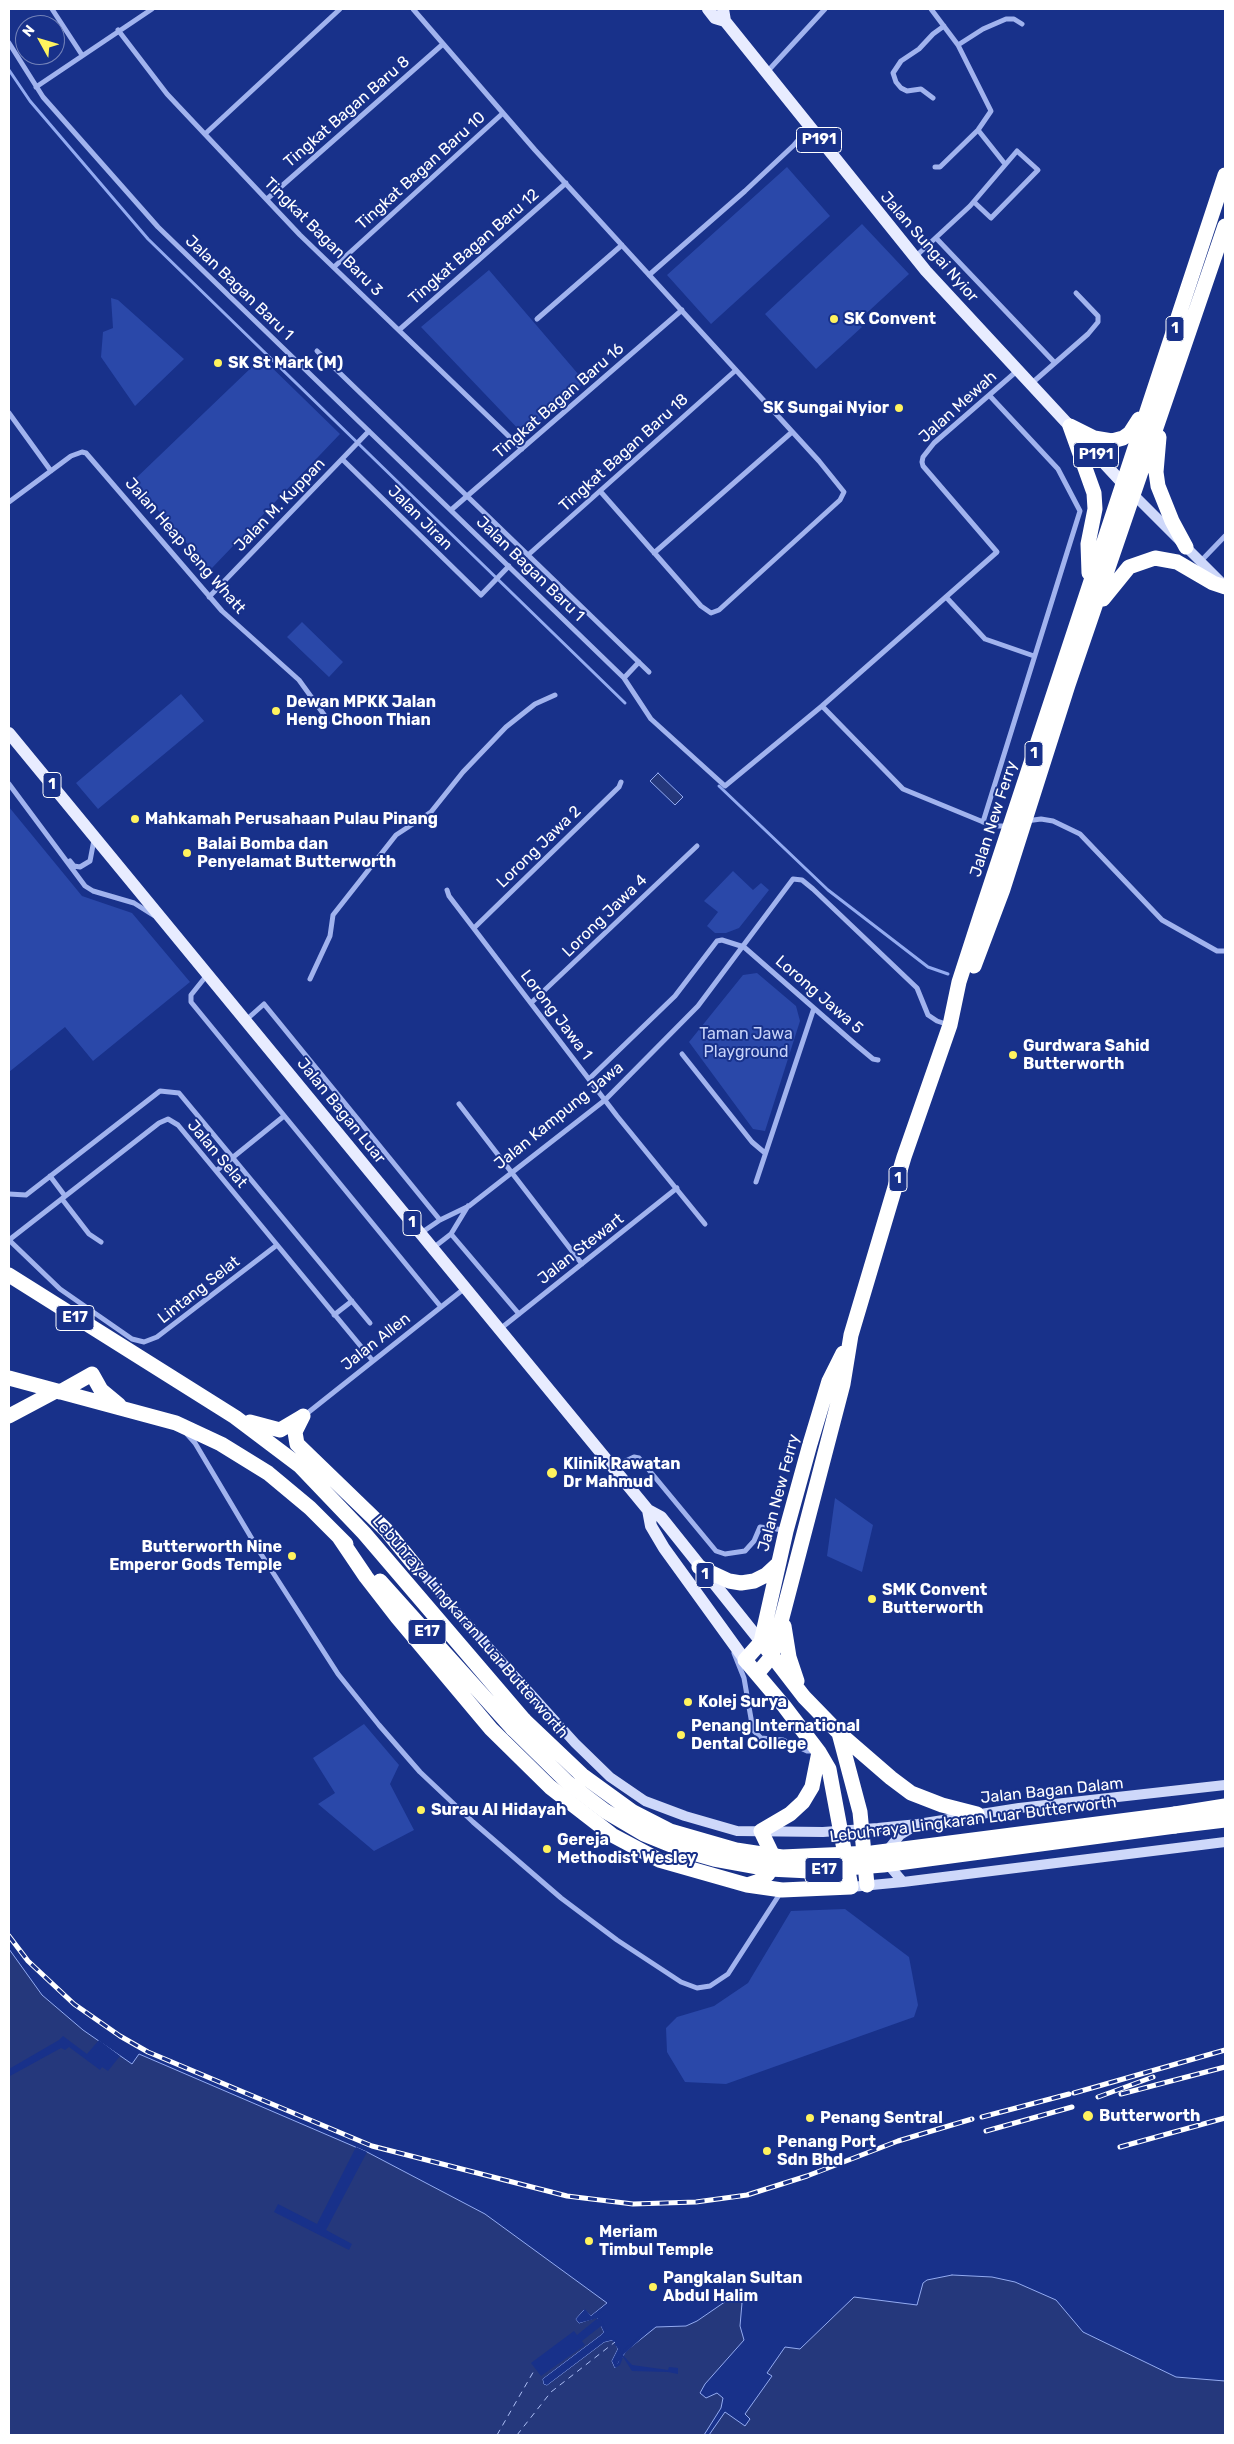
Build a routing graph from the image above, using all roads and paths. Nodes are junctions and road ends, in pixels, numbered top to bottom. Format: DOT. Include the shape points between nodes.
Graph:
graph roads {
  1 [pos="52,9"];
  2 [pos="152,9"];
  3 [pos="340,9"];
  4 [pos="413,9"];
  5 [pos="708,9"];
  6 [pos="825,9"];
  7 [pos="931,9"];
  8 [pos="724,15"];
  9 [pos="1022,24"];
  10 [pos="944,26"];
  11 [pos="118,30"];
  12 [pos="9,43"];
  13 [pos="443,44"];
  14 [pos="958,45"];
  15 [pos="82,55"];
  16 [pos="765,73"];
  17 [pos="36,87"];
  18 [pos="933,98"];
  19 [pos="503,113"];
  20 [pos="810,128"];
  21 [pos="978,130"];
  22 [pos="205,134"];
  23 [pos="1005,164"];
  24 [pos="935,166"];
  25 [pos="1225,175"];
  26 [pos="566,183"];
  27 [pos="267,199"];
  28 [pos="974,202"];
  29 [pos="1225,226"];
  30 [pos="936,238"];
  31 [pos="622,245"];
  32 [pos="915,258"];
  33 [pos="334,267"];
  34 [pos="650,275"];
  35 [pos="1076,293"];
  36 [pos="682,310"];
  37 [pos="537,319"];
  38 [pos="399,330"];
  39 [pos="317,351"];
  40 [pos="1055,363"];
  41 [pos="1018,369"];
  42 [pos="736,370"];
  43 [pos="1032,383"];
  44 [pos="990,395"];
  45 [pos="1152,395"];
  46 [pos="9,413"];
  47 [pos="1160,416"];
  48 [pos="1070,426"];
  49 [pos="369,431"];
  50 [pos="792,432"];
  51 [pos="522,449"];
  52 [pos="342,459"];
  53 [pos="50,471"];
  54 [pos="1122,483"];
  55 [pos="600,491"];
  56 [pos="1133,494"];
  57 [pos="468,497"];
  58 [pos="9,502"];
  59 [pos="452,510"];
  60 [pos="1225,536"];
  61 [pos="1186,547"];
  62 [pos="654,553"];
  63 [pos="528,555"];
  64 [pos="1200,562"];
  65 [pos="509,566"];
  66 [pos="1225,587"];
  67 [pos="209,597"];
  68 [pos="946,597"];
  69 [pos="1091,602"];
  70 [pos="1034,656"];
  71 [pos="639,662"];
  72 [pos="649,672"];
  73 [pos="624,678"];
  74 [pos="1063,683"];
  75 [pos="555,695"];
  76 [pos="822,706"];
  77 [pos="327,723"];
  78 [pos="9,733"];
  79 [pos="621,782"];
  80 [pos="9,784"];
  81 [pos="1026,821"];
  82 [pos="983,822"];
  83 [pos="1011,826"];
  84 [pos="95,837"];
  85 [pos="696,846"];
  86 [pos="59,850"];
  87 [pos="447,890"];
  88 [pos="166,924"];
  89 [pos="474,928"];
  90 [pos="744,946"];
  91 [pos="1225,952"];
  92 [pos="207,974"];
  93 [pos="310,979"];
  94 [pos="531,1004"];
  95 [pos="814,1008"];
  96 [pos="245,1020"];
  97 [pos="950,1025"];
  98 [pos="682,1054"];
  99 [pos="878,1060"];
  100 [pos="589,1079"];
  101 [pos="605,1100"];
  102 [pos="460,1104"];
  103 [pos="284,1116"];
  104 [pos="765,1153"];
  105 [pos="233,1157"];
  106 [pos="216,1171"];
  107 [pos="512,1172"];
  108 [pos="50,1176"];
  109 [pos="756,1182"];
  110 [pos="677,1188"];
  111 [pos="9,1194"];
  112 [pos="64,1197"];
  113 [pos="469,1206"];
  114 [pos="440,1220"];
  115 [pos="705,1224"];
  116 [pos="421,1233"];
  117 [pos="451,1234"];
  118 [pos="9,1240"];
  119 [pos="101,1242"];
  120 [pos="277,1245"];
  121 [pos="433,1248"];
  122 [pos="582,1264"];
  123 [pos="9,1275"];
  124 [pos="466,1288"];
  125 [pos="352,1301"];
  126 [pos="441,1307"];
  127 [pos="334,1314"];
  128 [pos="519,1314"];
  129 [pos="370,1323"];
  130 [pos="500,1329"];
  131 [pos="851,1336"];
  132 [pos="373,1361"];
  133 [pos="9,1378"];
  134 [pos="58,1391"];
  135 [pos="123,1408"];
  136 [pos="9,1416"];
  137 [pos="303,1416"];
  138 [pos="234,1417"];
  139 [pos="176,1423"];
  140 [pos="300,1466"];
  141 [pos="613,1467"];
  142 [pos="648,1510"];
  143 [pos="786,1531"];
  144 [pos="339,1537"];
  145 [pos="779,1563"];
  146 [pos="699,1567"];
  147 [pos="417,1568"];
  148 [pos="784,1609"];
  149 [pos="728,1636"];
  150 [pos="761,1642"];
  151 [pos="772,1656"];
  152 [pos="745,1660"];
  153 [pos="757,1674"];
  154 [pos="804,1696"];
  155 [pos="519,1724"];
  156 [pos="840,1733"];
  157 [pos="819,1752"];
  158 [pos="1225,1785"];
  159 [pos="1225,1806"];
  160 [pos="977,1814"];
  161 [pos="1175,1820"];
  162 [pos="1225,1820"];
  163 [pos="918,1824"];
  164 [pos="862,1830"];
  165 [pos="762,1831"];
  166 [pos="841,1831"];
  167 [pos="1225,1842"];
  168 [pos="903,1882"];
  169 [pos="747,1885"];
  170 [pos="867,1885"];
  171 [pos="851,1886"];
  172 [pos="782,1890"];
  1 -- 15 [label="street"];
  2 -- 11 [label="street"];
  3 -- 22 [label="street"];
  4 -- 13 [label="street"];
  5 -- 8 [label="main road, Jalan Sungai Nyior / P191" via="715,18"];
  6 -- 16 [label="street"];
  7 -- 10 [label="street"];
  8 -- 16 [label="main road, Jalan Sungai Nyior / P191"];
  9 -- 14 [label="street" via="1006,19"];
  10 -- 14 [label="street"];
  10 -- 18 [label="street" via="919,50 901,61 893,73 901,88 907,91 921,89"];
  11 -- 15 [label="street"];
  11 -- 22 [label="street, Tingkat Bagan Baru 3" via="167,94"];
  12 -- 17 [label="street, Jalan Bagan Baru 1"];
  13 -- 19 [label="street"];
  13 -- 27 [label="street, Tingkat Bagan Baru 8"];
  14 -- 21 [label="street" via="991,111"];
  15 -- 17 [label="street"];
  16 -- 20 [label="main road, Jalan Sungai Nyior / P191"];
  17 -- 49 [label="street, Jalan Bagan Baru 1" via="158,227"];
  19 -- 26 [label="street"];
  19 -- 33 [label="street, Tingkat Bagan Baru 10"];
  20 -- 32 [label="main road, Jalan Sungai Nyior / P191"];
  20 -- 34 [label="street"];
  21 -- 23 [label="street"];
  21 -- 24 [label="street" via="940,167"];
  22 -- 27 [label="street, Tingkat Bagan Baru 3"];
  23 -- 28 [label="street"];
  23 -- 28 [label="street" via="1017,151 1038,170 991,218"];
  25 -- 45 [label="highway, 1"];
  26 -- 31 [label="street"];
  26 -- 38 [label="street, Tingkat Bagan Baru 12"];
  27 -- 33 [label="street, Tingkat Bagan Baru 3"];
  28 -- 30 [label="street"];
  29 -- 47 [label="highway, 1"];
  30 -- 32 [label="street"];
  30 -- 40 [label="street"];
  31 -- 34 [label="street"];
  31 -- 37 [label="street"];
  32 -- 41 [label="main road, Jalan Sungai Nyior / P191"];
  33 -- 38 [label="street, Tingkat Bagan Baru 3"];
  34 -- 36 [label="street"];
  35 -- 40 [label="street" via="1098,316 1098,322"];
  36 -- 42 [label="street"];
  36 -- 51 [label="street, Tingkat Bagan Baru 16"];
  38 -- 51 [label="street, Tingkat Bagan Baru 3"];
  39 -- 57 [label="street, Jalan Bagan Baru 1"];
  40 -- 43 [label="street"];
  41 -- 43 [label="main road, Jalan Sungai Nyior / P191"];
  41 -- 44 [label="street, Jalan Mewah"];
  42 -- 50 [label="street"];
  42 -- 55 [label="street, Tingkat Bagan Baru 18"];
  43 -- 48 [label="main road, Jalan Sungai Nyior / P191"];
  44 -- 68 [label="street, Jalan Mewah" via="922,457 923,466 998,552"];
  44 -- 70 [label="street, Jalan New Ferry" via="1058,469 1080,511"];
  45 -- 48 [label="highway" via="1134,428 1123,438 1102,440"];
  45 -- 54 [label="highway, 1"];
  46 -- 53 [label="street"];
  47 -- 56 [label="highway, 1"];
  47 -- 61 [label="highway" via="1158,486"];
  48 -- 54 [label="main road, Jalan Sungai Nyior / P191"];
  48 -- 69 [label="highway" via="1095,501 1088,544"];
  49 -- 52 [label="street, Jalan M. Kuppan"];
  49 -- 59 [label="street, Jalan Bagan Baru 1"];
  50 -- 62 [label="street"];
  50 -- 62 [label="street" via="844,492 840,500 719,610 711,613 701,606"];
  51 -- 57 [label="street, Tingkat Bagan Baru 16"];
  52 -- 65 [label="street, Jalan Jiran" via="480,595"];
  52 -- 67 [label="street, Jalan M. Kuppan"];
  53 -- 58 [label="street"];
  53 -- 67 [label="street, Jalan Heap Seng Whatt" via="71,456 82,452 90,456"];
  54 -- 56 [label="main road, P191"];
  54 -- 69 [label="highway, Jalan New Ferry / 1"];
  55 -- 62 [label="street"];
  55 -- 63 [label="street, Tingkat Bagan Baru 18"];
  56 -- 61 [label="street, P191"];
  56 -- 69 [label="highway, Jalan New Ferry / 1"];
  57 -- 59 [label="street, Tingkat Bagan Baru 16"];
  57 -- 63 [label="street, Jalan Bagan Baru 1"];
  59 -- 65 [label="street, Jalan Bagan Baru 1"];
  60 -- 64 [label="street"];
  61 -- 64 [label="street, P191"];
  63 -- 71 [label="street, Jalan Bagan Baru 1"];
  64 -- 66 [label="street, P191"];
  65 -- 73 [label="street, Jalan Bagan Baru 1"];
  66 -- 69 [label="highway" via="1177,562 1155,558 1129,567"];
  67 -- 77 [label="street, Jalan Heap Seng Whatt" via="300,680"];
  68 -- 70 [label="street" via="985,639"];
  68 -- 76 [label="street"];
  69 -- 74 [label="highway, Jalan New Ferry / 1"];
  70 -- 82 [label="street, Jalan New Ferry"];
  71 -- 72 [label="street, Jalan Bagan Baru 1"];
  71 -- 73 [label="street"];
  73 -- 76 [label="street, Jalan Bagan Baru 1" via="651,719 725,786"];
  74 -- 81 [label="highway, Jalan New Ferry / 1"];
  74 -- 83 [label="highway, Jalan New Ferry / 1"];
  75 -- 93 [label="street" via="535,704 506,727 431,812 396,835 333,915 328,943"];
  76 -- 82 [label="street" via="903,789"];
  78 -- 84 [label="main road, Jalan Bagan Luar / 1"];
  79 -- 89 [label="street, Lorong Jawa 2"];
  80 -- 86 [label="street"];
  81 -- 83 [label="street"];
  81 -- 91 [label="street" via="1053,821 1080,834 1162,920 1217,951"];
  81 -- 97 [label="highway, Jalan New Ferry / 1" via="968,984"];
  82 -- 83 [label="street" via="993,826"];
  83 -- 97 [label="highway, Jalan New Ferry / 1" via="959,982"];
  84 -- 86 [label="street" via="92,856 86,865 74,866"];
  84 -- 88 [label="main road, Jalan Bagan Luar / 1"];
  85 -- 94 [label="street, Lorong Jawa 4"];
  86 -- 88 [label="street" via="85,886 134,903"];
  87 -- 89 [label="street, Lorong Jawa 1"];
  88 -- 92 [label="main road, Jalan Bagan Luar / 1"];
  89 -- 94 [label="street, Lorong Jawa 1"];
  90 -- 95 [label="street, Lorong Jawa 5"];
  90 -- 97 [label="street, Jalan Kampung Jawa" via="793,879 802,880 917,988 928,1015 937,1022"];
  90 -- 100 [label="street" via="717,941 675,996"];
  90 -- 101 [label="street, Jalan Kampung Jawa" via="698,1006"];
  92 -- 96 [label="main road, Jalan Bagan Luar / 1"];
  92 -- 103 [label="street" via="192,993 191,1002"];
  94 -- 100 [label="street, Lorong Jawa 1"];
  95 -- 99 [label="street, Lorong Jawa 5"];
  95 -- 104 [label="street"];
  96 -- 114 [label="street" via="264,1004"];
  96 -- 116 [label="main road, Jalan Bagan Luar / 1"];
  97 -- 131 [label="highway, Jalan New Ferry / 1" via="904,1157"];
  98 -- 104 [label="street" via="752,1142"];
  100 -- 101 [label="street, Lorong Jawa 1"];
  101 -- 107 [label="street, Jalan Kampung Jawa"];
  101 -- 110 [label="street, Lorong Jawa 1"];
  102 -- 107 [label="street"];
  103 -- 105 [label="street"];
  103 -- 126 [label="street"];
  104 -- 109 [label="street"];
  105 -- 106 [label="street"];
  105 -- 108 [label="street" via="182,1095 163,1090"];
  105 -- 125 [label="street"];
  106 -- 112 [label="street, Jalan Selat" via="178,1125 168,1119"];
  106 -- 120 [label="street, Jalan Selat"];
  107 -- 113 [label="street, Jalan Kampung Jawa"];
  107 -- 122 [label="street"];
  108 -- 111 [label="street" via="26,1195"];
  108 -- 112 [label="street"];
  110 -- 115 [label="street, Lorong Jawa 1"];
  110 -- 122 [label="street, Jalan Stewart"];
  112 -- 118 [label="street, Jalan Selat"];
  112 -- 119 [label="street" via="89,1234"];
  113 -- 114 [label="street, Jalan Kampung Jawa"];
  113 -- 117 [label="street, Jalan Kampung Jawa"];
  114 -- 116 [label="street, Jalan Kampung Jawa"];
  116 -- 121 [label="main road, Jalan Bagan Luar / 1"];
  117 -- 121 [label="street, Jalan Kampung Jawa"];
  117 -- 128 [label="street"];
  118 -- 120 [label="street, Lintang Selat" via="60,1289 132,1339 144,1342 157,1338"];
  120 -- 127 [label="street, Jalan Selat"];
  121 -- 124 [label="main road, Jalan Bagan Luar / 1"];
  122 -- 128 [label="street, Jalan Stewart"];
  123 -- 138 [label="highway, Lebuhraya Lingkaran Luar Butterworth / E17"];
  124 -- 126 [label="street, Jalan Allen"];
  124 -- 130 [label="main road, Jalan Bagan Luar / 1"];
  125 -- 127 [label="street"];
  125 -- 129 [label="street"];
  126 -- 132 [label="street, Jalan Allen"];
  127 -- 132 [label="street, Jalan Selat"];
  128 -- 130 [label="street, Jalan Stewart"];
  130 -- 141 [label="main road, Jalan Bagan Luar / 1"];
  131 -- 143 [label="highway, Jalan New Ferry / 1" via="829,1381"];
  131 -- 148 [label="highway, Jalan New Ferry / 1" via="843,1384"];
  132 -- 137 [label="street, Jalan Allen"];
  133 -- 134 [label="highway, Lebuhraya Lingkaran Luar Butterworth / E17"];
  134 -- 135 [label="highway, Lebuhraya Lingkaran Luar Butterworth / E17"];
  134 -- 135 [label="highway" via="92,1374 107,1397"];
  134 -- 136 [label="highway"];
  135 -- 139 [label="highway, Lebuhraya Lingkaran Luar Butterworth / E17"];
  137 -- 138 [label="highway" via="285,1428 275,1430"];
  137 -- 147 [label="highway" via="295,1432 297,1444 386,1530"];
  138 -- 140 [label="highway, Lebuhraya Lingkaran Luar Butterworth / E17"];
  139 -- 144 [label="highway, Lebuhraya Lingkaran Luar Butterworth / E17" via="221,1444 268,1473"];
  139 -- 172 [label="street" via="195,1443 338,1674 379,1725 420,1772 561,1898 648,1961 697,1988 710,1986 728,1974"];
  140 -- 147 [label="highway" via="344,1500"];
  140 -- 155 [label="highway, Lebuhraya Lingkaran Luar Butterworth / E17" via="364,1533"];
  141 -- 142 [label="main road, Jalan Bagan Luar / 1"];
  141 -- 143 [label="street" via="634,1457 639,1458 716,1551 725,1554 744,1550 754,1541 760,1527"];
  142 -- 146 [label="main road, Jalan Bagan Luar / 1" via="661,1517"];
  142 -- 149 [label="main road, Jalan Bagan Luar / 1" via="651,1526 664,1548"];
  143 -- 145 [label="highway, Jalan New Ferry / 1"];
  144 -- 155 [label="highway, Lebuhraya Lingkaran Luar Butterworth / E17"];
  144 -- 169 [label="highway" via="397,1617 491,1729 550,1787 612,1835 659,1860"];
  145 -- 146 [label="highway" via="766,1575 741,1583"];
  145 -- 150 [label="highway, Jalan New Ferry / 1"];
  146 -- 150 [label="main road, Jalan Bagan Luar / 1"];
  147 -- 165 [label="street, Jalan Bagan Dalam" via="575,1743 610,1777 646,1801 685,1816 736,1831"];
  148 -- 151 [label="highway, Jalan New Ferry / 1"];
  148 -- 154 [label="highway" via="784,1635 789,1657"];
  149 -- 152 [label="main road, Jalan Bagan Luar / 1"];
  149 -- 157 [label="street" via="744,1678 753,1730 761,1738 783,1740 807,1751"];
  150 -- 151 [label="highway, 1"];
  150 -- 152 [label="highway, Jalan New Ferry / 1"];
  151 -- 153 [label="highway, Jalan New Ferry / 1"];
  151 -- 154 [label="highway"];
  152 -- 153 [label="highway, 1"];
  153 -- 157 [label="highway"];
  154 -- 156 [label="highway"];
  155 -- 161 [label="highway, Lebuhraya Lingkaran Luar Butterworth / E17, bridge" via="632,1812 670,1831 736,1850 782,1857 872,1853"];
  156 -- 160 [label="highway" via="911,1793"];
  156 -- 164 [label="highway"];
  157 -- 165 [label="highway" via="812,1787 802,1802 790,1814"];
  157 -- 166 [label="highway" via="832,1780"];
  158 -- 160 [label="street, Jalan Bagan Dalam"];
  159 -- 161 [label="highway, Lebuhraya Lingkaran Luar Butterworth / E17"];
  160 -- 163 [label="street, Jalan Bagan Dalam"];
  161 -- 162 [label="highway, Lebuhraya Lingkaran Luar Butterworth / E17"];
  163 -- 164 [label="street, Jalan Bagan Dalam"];
  163 -- 168 [label="street" via="900,1836 888,1851 887,1860"];
  164 -- 166 [label="street, Jalan Bagan Dalam"];
  164 -- 170 [label="highway"];
  165 -- 166 [label="street, Jalan Bagan Dalam"];
  165 -- 169 [label="highway" via="772,1854 772,1865 768,1874"];
  166 -- 171 [label="highway"];
  167 -- 168 [label="street"];
  168 -- 170 [label="street"];
  169 -- 172 [label="highway"];
  170 -- 171 [label="street"];
  171 -- 172 [label="highway"];
}
